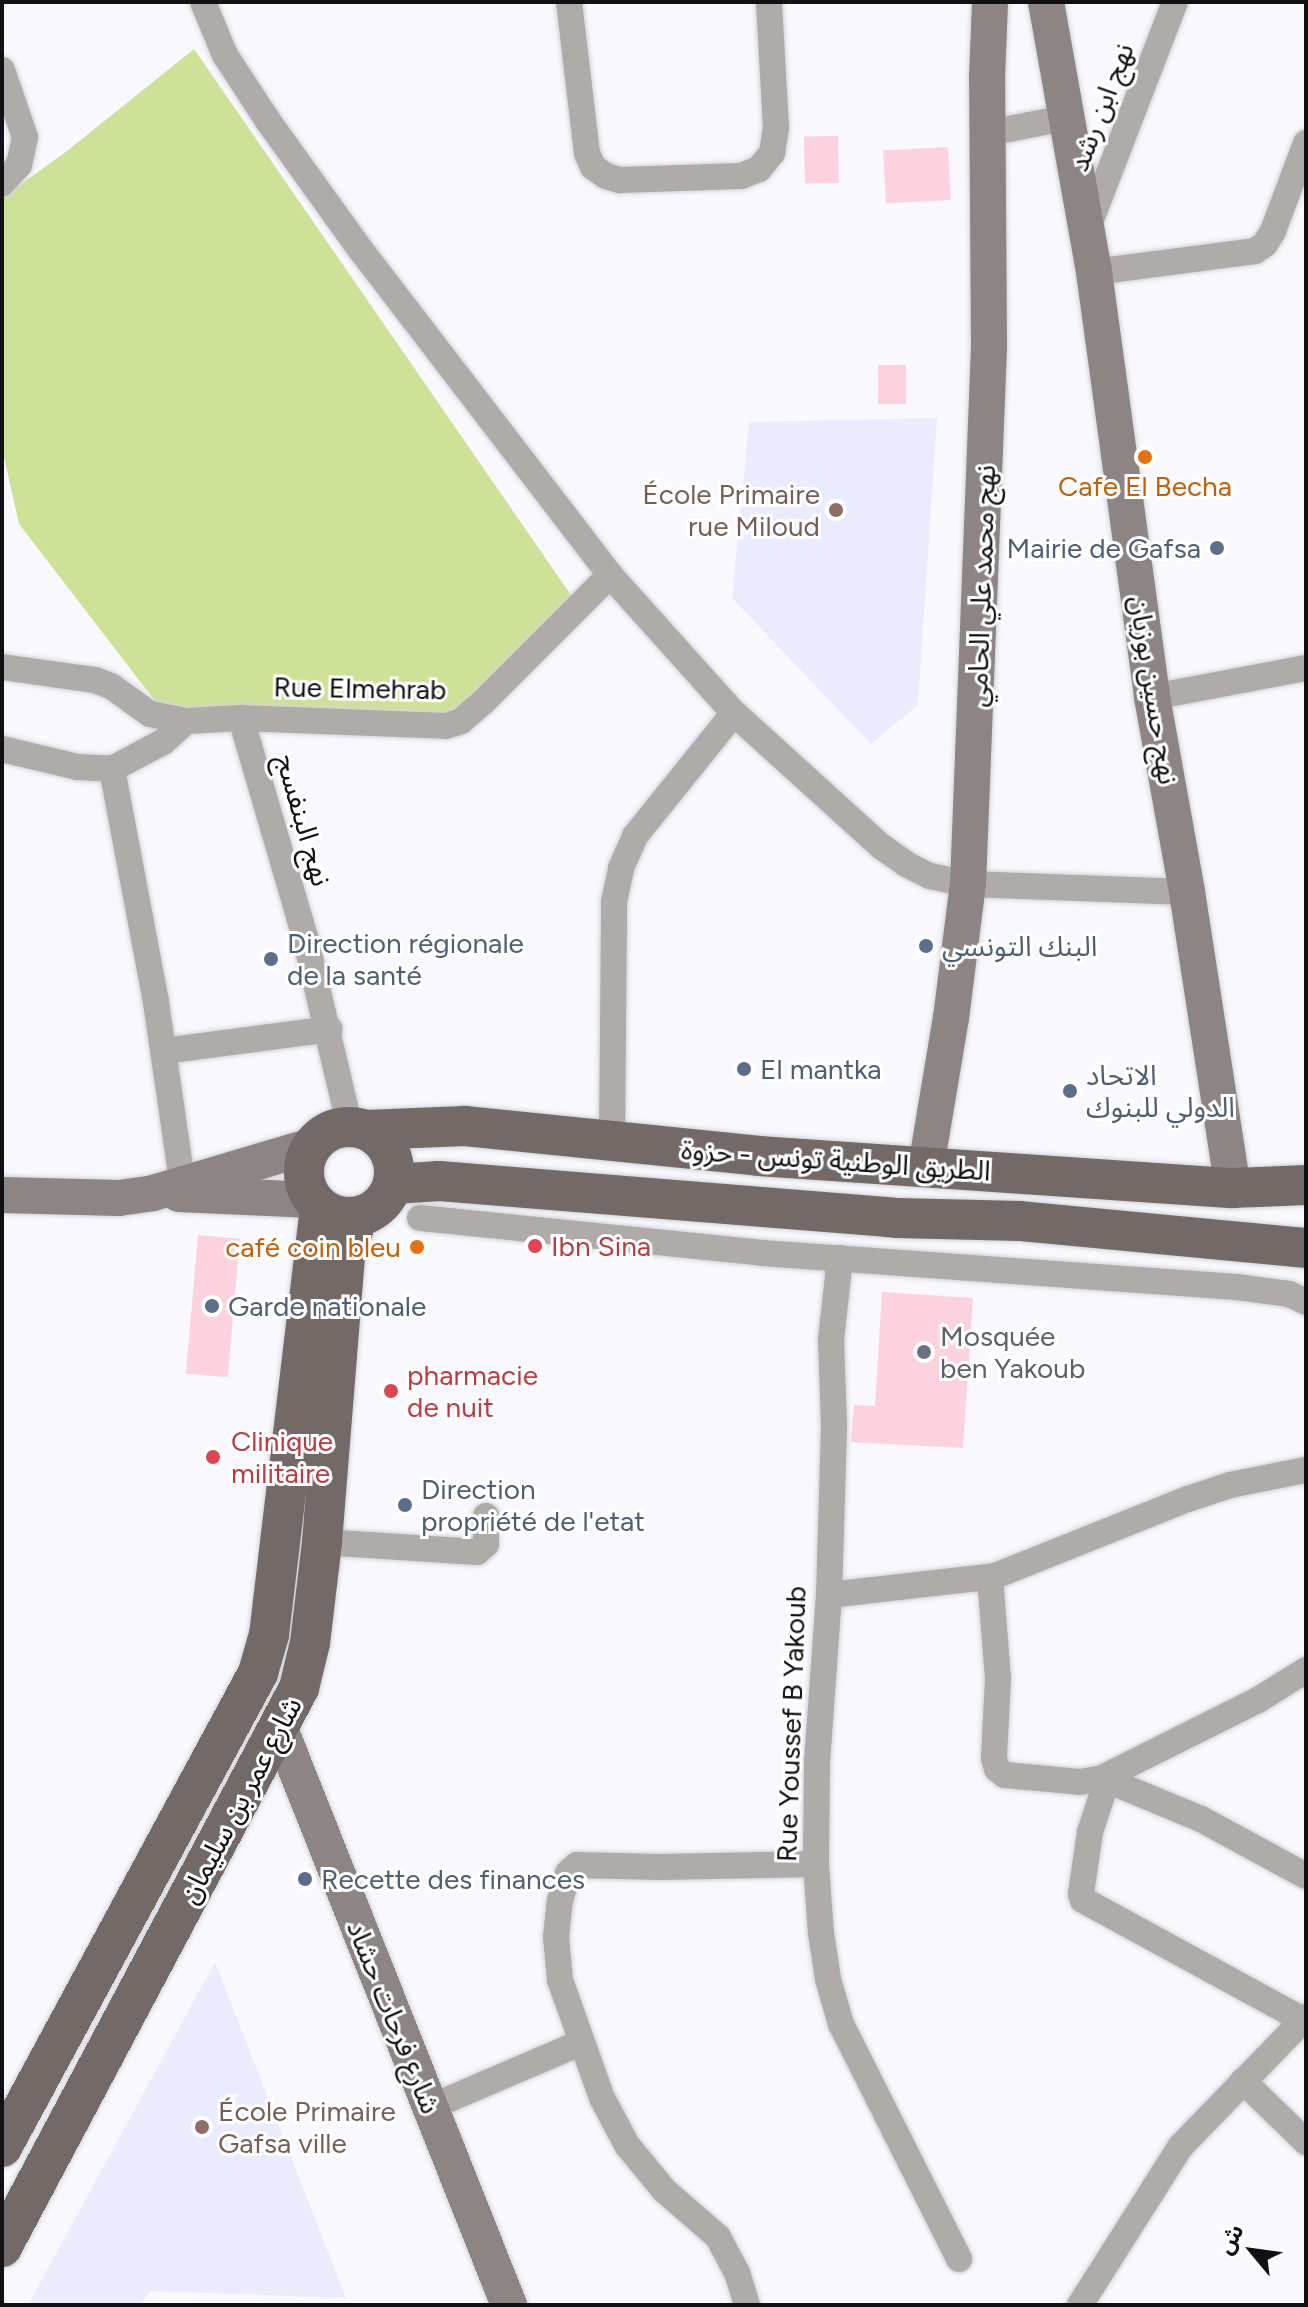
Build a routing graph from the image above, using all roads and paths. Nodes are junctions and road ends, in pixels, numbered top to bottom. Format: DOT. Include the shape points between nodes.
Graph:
graph roads {
  1 [pos="203,2"];
  2 [pos="569,2"];
  3 [pos="769,2"];
  4 [pos="990,2"];
  5 [pos="1046,2"];
  6 [pos="1175,2"];
  7 [pos="2,70"];
  8 [pos="1066,118"];
  9 [pos="988,133"];
  10 [pos="1306,143"];
  11 [pos="2,183"];
  12 [pos="1086,234"];
  13 [pos="1094,272"];
  14 [pos="610,575"];
  15 [pos="2,667"];
  16 [pos="1306,668"];
  17 [pos="1152,697"];
  18 [pos="734,713"];
  19 [pos="241,718"];
  20 [pos="186,721"];
  21 [pos="2,749"];
  22 [pos="112,769"];
  23 [pos="968,884"];
  24 [pos="1187,892"];
  25 [pos="330,1029"];
  26 [pos="164,1051"];
  27 [pos="358,1128"];
  28 [pos="612,1143"];
  29 [pos="312,1146"];
  30 [pos="926,1167"];
  31 [pos="394,1184"];
  32 [pos="1306,1185"];
  33 [pos="1233,1188"];
  34 [pos="174,1190"];
  35 [pos="2,1195"];
  36 [pos="330,1208"];
  37 [pos="420,1218"];
  38 [pos="1306,1248"];
  39 [pos="840,1258"];
  40 [pos="1306,1302"];
  41 [pos="1306,1470"];
  42 [pos="486,1516"];
  43 [pos="322,1542"];
  44 [pos="990,1577"];
  45 [pos="829,1595"];
  46 [pos="1306,1670"];
  47 [pos="280,1729"];
  48 [pos="1105,1779"];
  49 [pos="816,1864"];
  50 [pos="1306,1876"];
  51 [pos="1305,2019"];
  52 [pos="580,2043"];
  53 [pos="1243,2081"];
  54 [pos="431,2107"];
  55 [pos="1306,2142"];
  56 [pos="2,2147"];
  57 [pos="2,2247"];
  58 [pos="959,2259"];
  59 [pos="509,2305"];
  60 [pos="747,2305"];
  61 [pos="1080,2305"];
  1 -- 14 [label="street" via="225,55 268,121"];
  2 -- 3 [label="street" via="587,153 593,167 620,180 741,176 759,169 772,153 776,128"];
  4 -- 9 [label="street, نهج محمد علي الحامي"];
  5 -- 8 [label="street, نهج حسين بوزيان"];
  6 -- 12 [label="street, نهج ابن رشد"];
  7 -- 11 [label="street" via="25,137 19,165"];
  8 -- 9 [label="street"];
  8 -- 12 [label="street, نهج حسين بوزيان"];
  9 -- 23 [label="street, نهج محمد علي الحامي" via="989,362"];
  10 -- 13 [label="street" via="1269,239 1255,251"];
  12 -- 13 [label="street, نهج حسين بوزيان"];
  13 -- 17 [label="street, نهج حسين بوزيان"];
  14 -- 18 [label="street"];
  14 -- 19 [label="street, Rue Elmehrab" via="484,701 453,725"];
  15 -- 20 [label="street, Rue Elmehrab" via="95,680 150,714"];
  16 -- 17 [label="street"];
  17 -- 24 [label="street, نهج حسين بوزيان"];
  18 -- 23 [label="street" via="906,864 930,876"];
  18 -- 28 [label="street" via="635,836 621,868 614,902"];
  19 -- 20 [label="street, Rue Elmehrab"];
  19 -- 25 [label="street, نهج البنفسج"];
  20 -- 22 [label="street" via="163,742"];
  21 -- 22 [label="street" via="77,767"];
  22 -- 26 [label="street"];
  23 -- 24 [label="street"];
  23 -- 30 [label="street, نهج محمد علي الحامي"];
  24 -- 33 [label="street, نهج حسين بوزيان"];
  25 -- 26 [label="street"];
  25 -- 27 [label="street, نهج البنفسج"];
  26 -- 34 [label="street"];
  27 -- 28 [label="main road, الطريق الوطنية تونس - حزوة" via="465,1126"];
  27 -- 29 [label="main road" via="323,1136"];
  27 -- 31 [label="main road" via="388,1149"];
  28 -- 30 [label="main road, الطريق الوطنية تونس - حزوة"];
  29 -- 34 [label="street"];
  29 -- 36 [label="main road" via="304,1168"];
  30 -- 33 [label="main road, الطريق الوطنية تونس - حزوة"];
  31 -- 36 [label="main road" via="376,1209"];
  31 -- 38 [label="main road, الطريق الوطنية تونس - حزوة" via="439,1181 897,1218 1020,1221"];
  32 -- 33 [label="main road, الطريق الوطنية تونس - حزوة"];
  34 -- 35 [label="street" via="119,1198"];
  34 -- 36 [label="street"];
  36 -- 43 [label="main road, شارع عمر بن سليمان" via="345,1255"];
  36 -- 56 [label="main road, شارع عمر بن سليمان" via="269,1635 258,1673"];
  37 -- 39 [label="street"];
  39 -- 40 [label="street" via="1237,1287 1289,1294"];
  39 -- 45 [label="street, Rue Youssef B Yakoub" via="831,1339"];
  41 -- 44 [label="street" via="1188,1499"];
  42 -- 43 [label="street" via="486,1544 477,1552"];
  43 -- 47 [label="main road, شارع عمر بن سليمان" via="310,1643 299,1688"];
  44 -- 45 [label="street"];
  44 -- 48 [label="street" via="997,1769 1005,1775 1080,1782"];
  45 -- 49 [label="street, Rue Youssef B Yakoub"];
  46 -- 48 [label="street"];
  47 -- 54 [label="street, شارع فرحات حشاد"];
  47 -- 57 [label="main road, شارع عمر بن سليمان"];
  48 -- 50 [label="street" via="1201,1819"];
  48 -- 51 [label="street" via="1090,1832 1083,1900"];
  49 -- 52 [label="street" via="577,1865 568,1873 556,1937 560,1980"];
  49 -- 58 [label="street, Rue Youssef B Yakoub" via="828,1979 841,2024"];
  51 -- 53 [label="street"];
  52 -- 54 [label="street"];
  52 -- 60 [label="street" via="627,2145 664,2190 718,2237"];
  53 -- 55 [label="street"];
  53 -- 61 [label="street" via="1181,2146"];
  54 -- 59 [label="street, شارع فرحات حشاد"];
}
